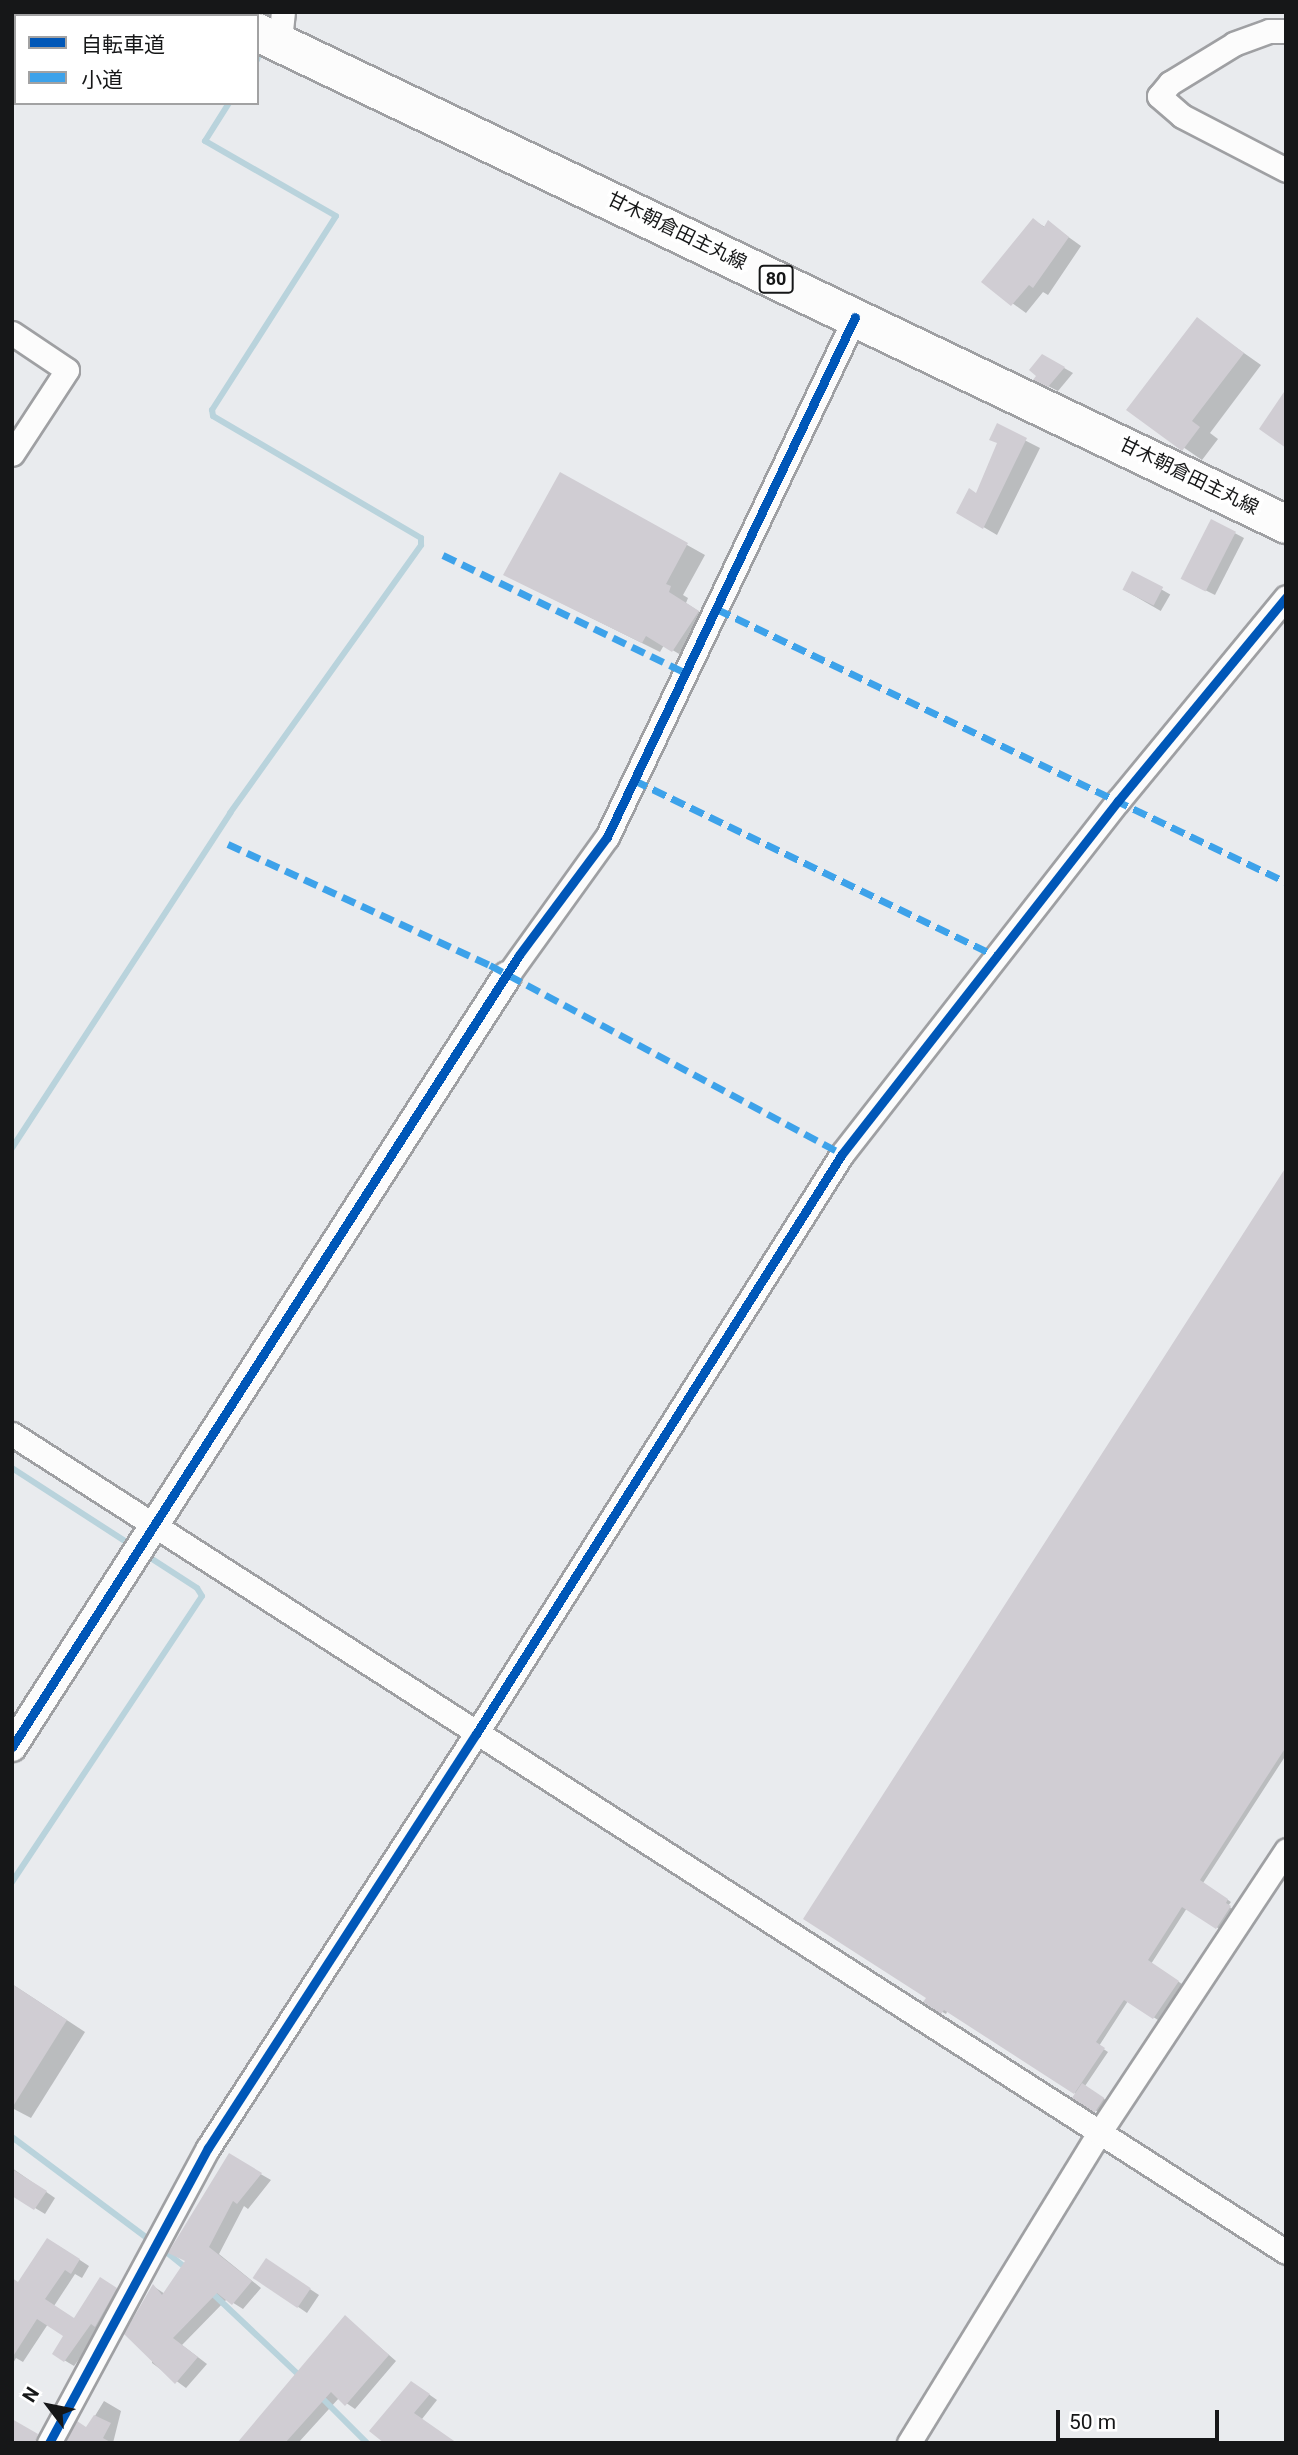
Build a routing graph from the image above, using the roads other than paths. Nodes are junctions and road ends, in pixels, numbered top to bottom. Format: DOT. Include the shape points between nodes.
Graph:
graph roads {
  1 [pos="272,25"];
  2 [pos="1286,32"];
  3 [pos="1286,170"];
  4 [pos="855,317"];
  5 [pos="12,333"];
  6 [pos="12,454"];
  7 [pos="1286,523"];
  8 [pos="1286,597"];
  9 [pos="507,976"];
  10 [pos="12,1434"];
  11 [pos="153,1526"];
  12 [pos="477,1734"];
  13 [pos="12,1747"];
  14 [pos="1286,1850"];
  15 [pos="1099,2133"];
  16 [pos="1286,2252"];
  17 [pos="49,2443"];
  18 [pos="909,2443"];
  1 -- 4 [label="main road, 甘木朝倉田主丸線 / 80"];
  2 -- 3 [label="street" via="1269,32 1234,44 1170,83 1159,96 1182,116"];
  4 -- 7 [label="main road, 甘木朝倉田主丸線 / 80"];
  4 -- 9 [label="street" via="607,836"];
  5 -- 6 [label="street" via="66,370"];
  8 -- 12 [label="street" via="1118,801 842,1154"];
  9 -- 11 [label="street"];
  10 -- 11 [label="street"];
  11 -- 12 [label="street"];
  11 -- 13 [label="street"];
  12 -- 15 [label="street"];
  12 -- 17 [label="street" via="208,2148"];
  14 -- 15 [label="street"];
  15 -- 16 [label="street"];
  15 -- 18 [label="street"];
}
